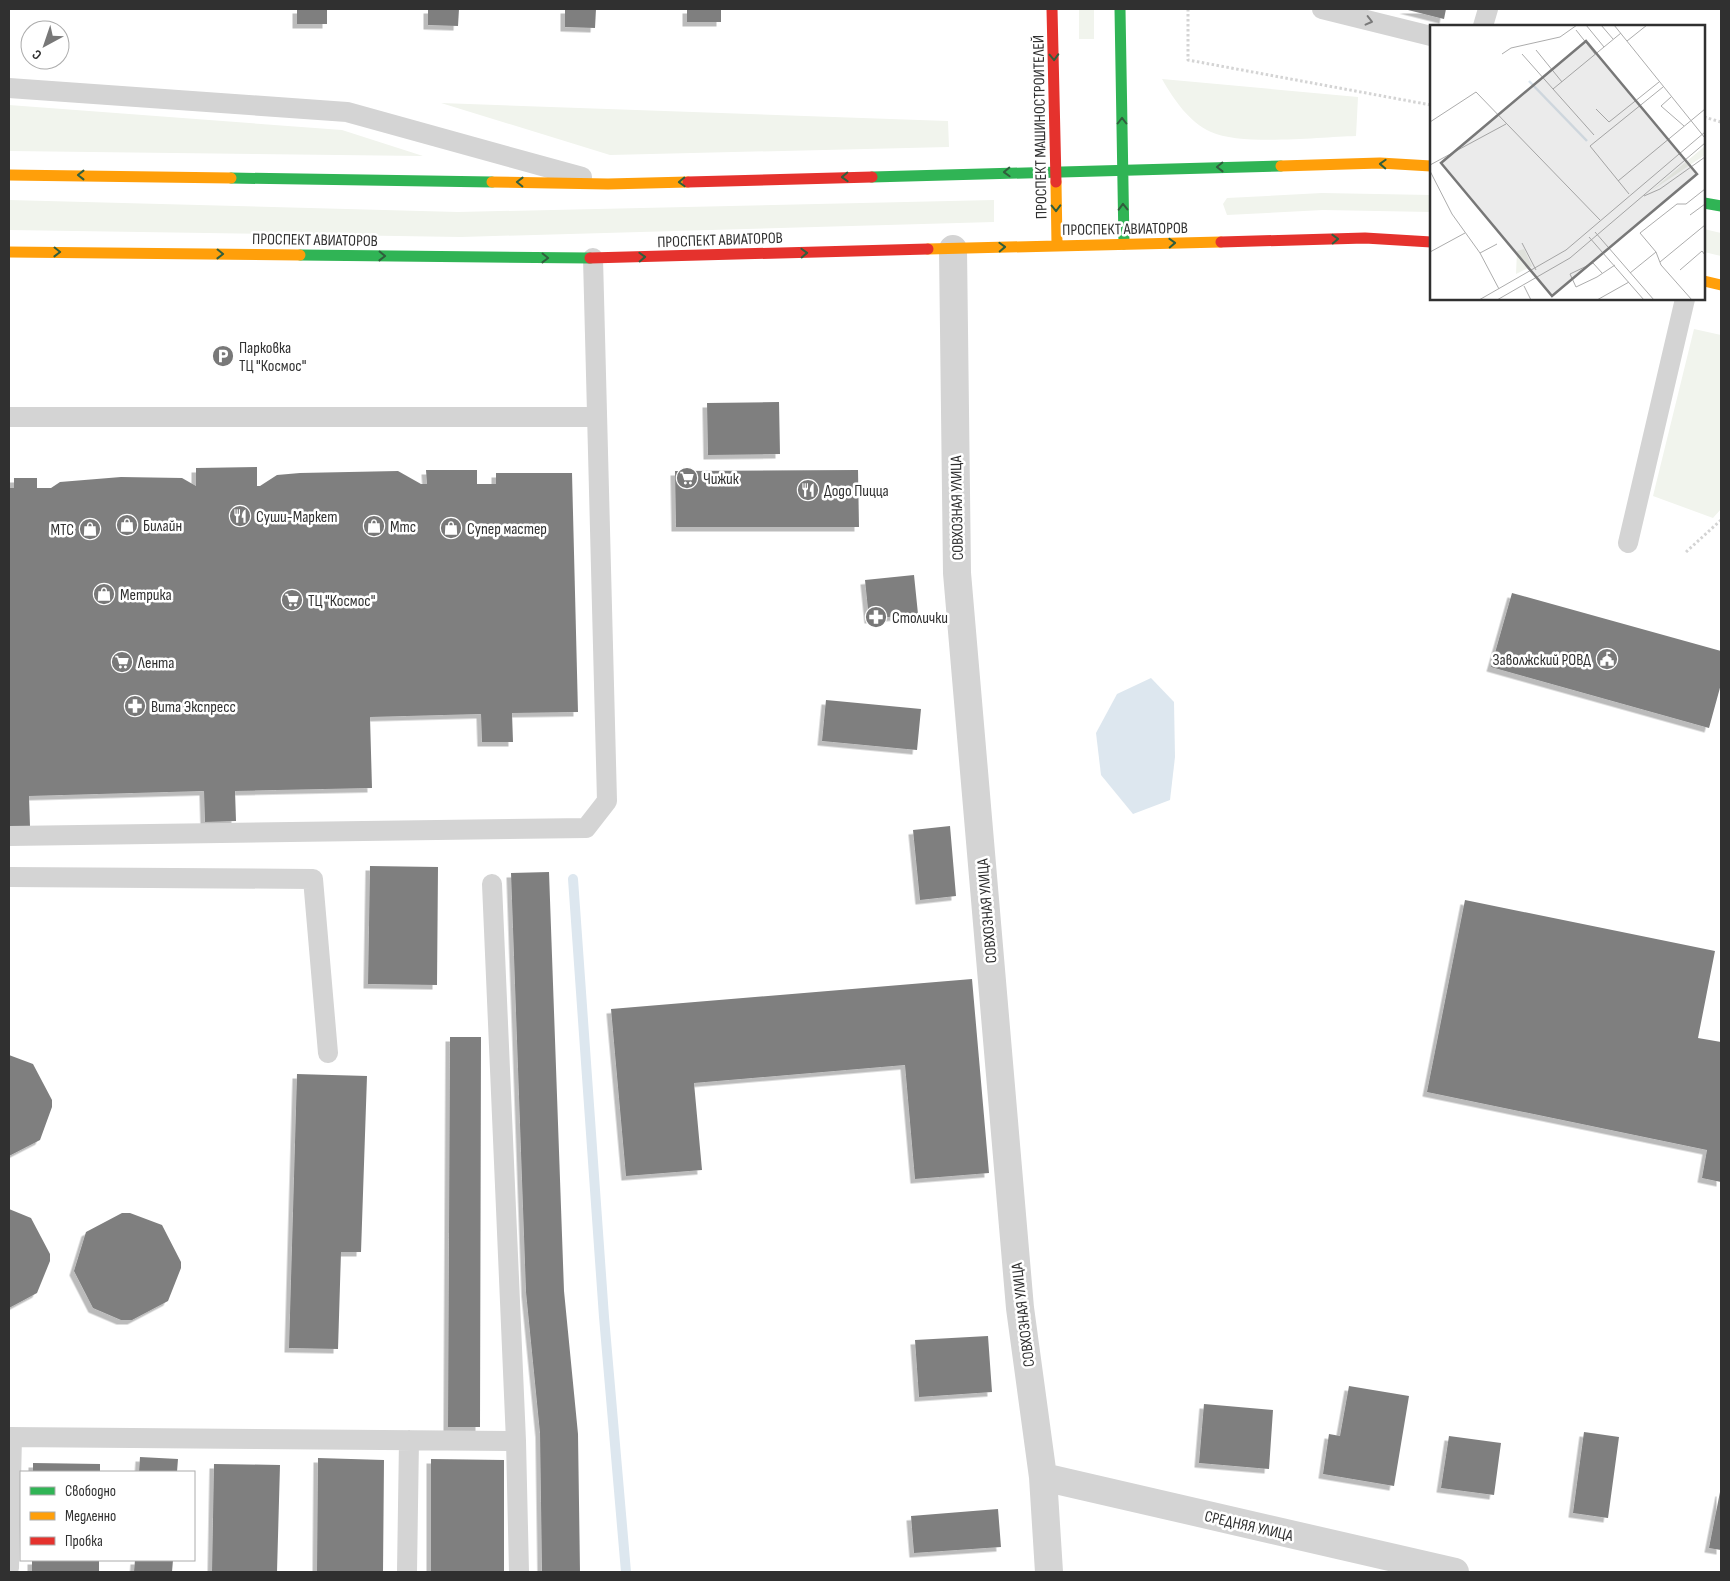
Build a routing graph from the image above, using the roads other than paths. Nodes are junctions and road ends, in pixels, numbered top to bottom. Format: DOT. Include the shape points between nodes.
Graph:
graph roads {
  1 [pos="1052,9"];
  2 [pos="1120,9"];
  3 [pos="1322,9"];
  4 [pos="1488,9"];
  5 [pos="1482,25"];
  6 [pos="1430,36"];
  7 [pos="9,88"];
  8 [pos="1430,166"];
  9 [pos="1122,169"];
  10 [pos="1056,171"];
  11 [pos="9,175"];
  12 [pos="608,184"];
  13 [pos="1705,203"];
  14 [pos="1721,206"];
  15 [pos="1430,242"];
  16 [pos="1124,244"];
  17 [pos="1057,246"];
  18 [pos="953,249"];
  19 [pos="9,252"];
  20 [pos="593,258"];
  21 [pos="1705,281"];
  22 [pos="1721,284"];
  23 [pos="1685,300"];
  24 [pos="9,417"];
  25 [pos="597,417"];
  26 [pos="1628,543"];
  27 [pos="9,836"];
  28 [pos="9,877"];
  29 [pos="492,884"];
  30 [pos="328,1053"];
  31 [pos="10,1437"];
  32 [pos="409,1440"];
  33 [pos="516,1441"];
  34 [pos="1043,1477"];
  35 [pos="9,1568"];
  36 [pos="407,1572"];
  37 [pos="519,1572"];
  38 [pos="1049,1572"];
  39 [pos="1455,1572"];
  1 -- 10 [label="main road, ПРОСПЕКТ МАШИНОСТРОИТЕЛЕЙ, one-way"];
  9 -- 2 [label="main road, one-way"];
  3 -- 6 [label="lane, one-way"];
  4 -- 5 [label="lane"];
  7 -- 12 [label="lane" via="347,112"];
  8 -- 9 [label="main road, one-way" via="1380,163"];
  9 -- 10 [label="main road"];
  16 -- 9 [label="main road, one-way"];
  10 -- 12 [label="main road, one-way"];
  10 -- 17 [label="main road, ПРОСПЕКТ МАШИНОСТРОИТЕЛЕЙ, one-way"];
  12 -- 11 [label="main road, one-way"];
  13 -- 14 [label="main road"];
  16 -- 15 [label="main road, ПРОСПЕКТ АВИАТОРОВ, one-way" via="1365,238"];
  16 -- 17 [label="main road, ПРОСПЕКТ АВИАТОРОВ"];
  18 -- 17 [label="main road, ПРОСПЕКТ АВИАТОРОВ, one-way"];
  20 -- 18 [label="main road, ПРОСПЕКТ АВИАТОРОВ, one-way"];
  18 -- 34 [label="street, СОВХОЗНАЯ УЛИЦА" via="957,573 1020,1308"];
  19 -- 20 [label="main road, ПРОСПЕКТ АВИАТОРОВ, one-way"];
  20 -- 25 [label="lane"];
  21 -- 22 [label="main road"];
  23 -- 26 [label="lane"];
  24 -- 25 [label="lane"];
  25 -- 27 [label="lane" via="607,801 586,828"];
  28 -- 30 [label="lane" via="313,879"];
  29 -- 33 [label="lane"];
  31 -- 32 [label="lane"];
  31 -- 35 [label="lane"];
  32 -- 33 [label="lane"];
  32 -- 36 [label="lane"];
  33 -- 37 [label="lane"];
  34 -- 38 [label="street, СОВХОЗНАЯ УЛИЦА"];
  34 -- 39 [label="street, СРЕДНЯЯ УЛИЦА"];
}
